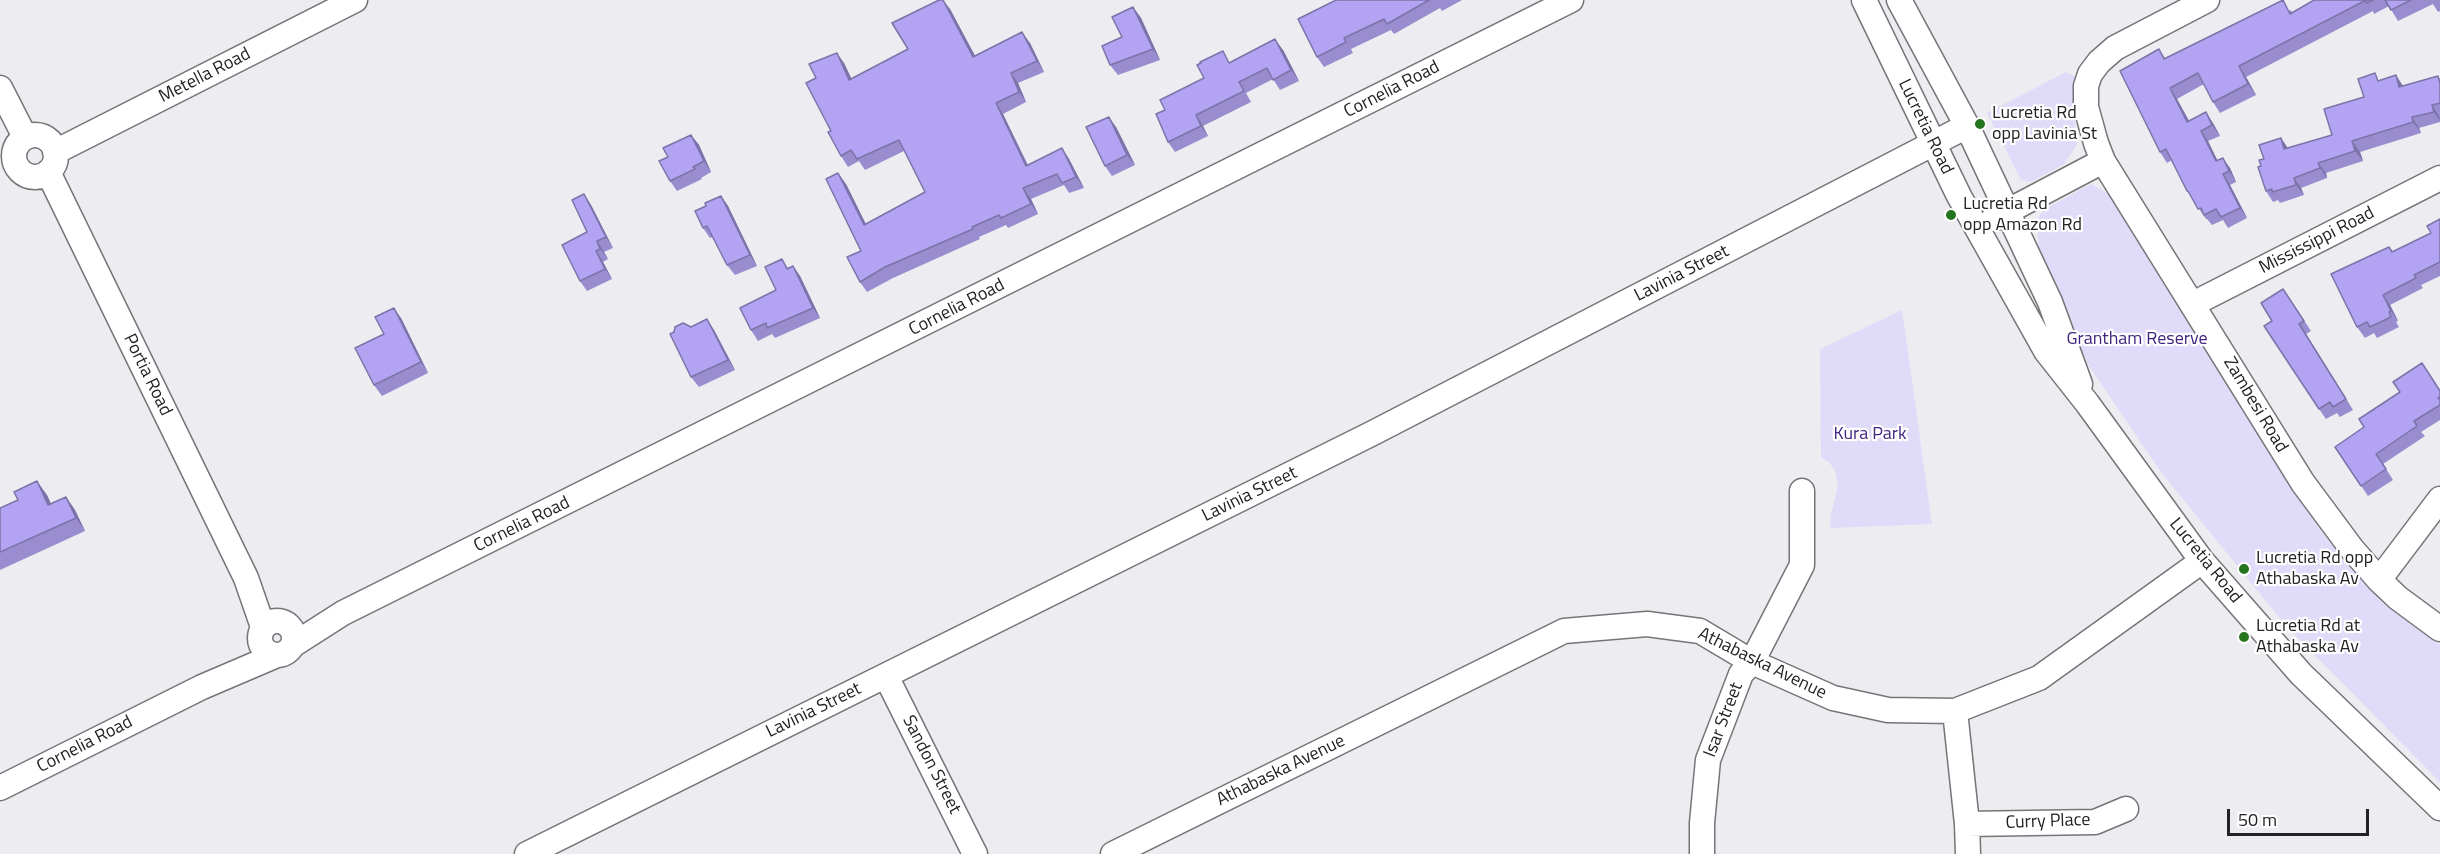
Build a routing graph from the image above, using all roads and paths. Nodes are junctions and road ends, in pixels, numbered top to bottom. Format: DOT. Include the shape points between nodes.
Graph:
graph roads {
  1 [pos="355,0"];
  2 [pos="1571,0"];
  3 [pos="1864,0"];
  4 [pos="1899,0"];
  5 [pos="2207,0"];
  6 [pos="0,88"];
  7 [pos="1967,126"];
  8 [pos="25,137"];
  9 [pos="1933,145"];
  10 [pos="2103,161"];
  11 [pos="52,162"];
  12 [pos="7,166"];
  13 [pos="2440,178"];
  14 [pos="2006,212"];
  15 [pos="1977,229"];
  16 [pos="2193,304"];
  17 [pos="2087,403"];
  18 [pos="1802,491"];
  19 [pos="2440,499"];
  20 [pos="2202,561"];
  21 [pos="2379,580"];
  22 [pos="2440,629"];
  23 [pos="276,635"];
  24 [pos="1752,662"];
  25 [pos="886,675"];
  26 [pos="1955,711"];
  27 [pos="0,788"];
  28 [pos="2440,808"];
  29 [pos="2126,809"];
  30 [pos="1967,824"];
  31 [pos="527,854"];
  32 [pos="975,854"];
  33 [pos="1113,854"];
  34 [pos="1702,854"];
  35 [pos="1968,854"];
  1 -- 11 [label="street, Metella Road"];
  2 -- 23 [label="street, Cornelia Road" via="343,613"];
  3 -- 9 [label="street, Lucretia Road"];
  4 -- 7 [label="street, Lucretia Road"];
  5 -- 10 [label="street, Zambesi Road" via="2115,48 2095,68 2086,86 2086,107"];
  6 -- 8 [label="street"];
  7 -- 9 [label="street, Lavinia Street"];
  7 -- 14 [label="street, Lucretia Road"];
  8 -- 11 [label="street" via="44,137 49,141"];
  8 -- 12 [label="street"];
  9 -- 15 [label="street, Lucretia Road"];
  9 -- 25 [label="street, Lavinia Street" via="1371,434"];
  10 -- 14 [label="street"];
  10 -- 16 [label="street, Zambesi Road"];
  11 -- 12 [label="street" via="36,177"];
  11 -- 23 [label="street, Portia Road"];
  13 -- 16 [label="street, Mississippi Road"];
  14 -- 15 [label="street"];
  14 -- 17 [label="street, Lucretia Road" via="2050,302"];
  15 -- 17 [label="street, Lucretia Road" via="2046,351"];
  16 -- 21 [label="street, Zambesi Road" via="2302,483"];
  17 -- 20 [label="street, Lucretia Road"];
  18 -- 24 [label="street, Isar Street" via="1802,565"];
  19 -- 21 [label="street"];
  20 -- 26 [label="street, Athabaska Avenue" via="2039,678"];
  20 -- 28 [label="street, Lucretia Road" via="2301,674"];
  21 -- 22 [label="street, Zambesi Road"];
  23 -- 27 [label="street, Cornelia Road" via="202,687"];
  24 -- 26 [label="street, Athabaska Avenue" via="1833,698 1888,710"];
  24 -- 33 [label="street, Athabaska Avenue" via="1700,631 1647,624 1564,631"];
  24 -- 34 [label="street, Isar Street" via="1742,674 1708,760"];
  25 -- 31 [label="street, Lavinia Street"];
  25 -- 32 [label="street, Sandon Street"];
  26 -- 30 [label="street"];
  29 -- 30 [label="street, Curry Place" via="2095,822"];
  30 -- 35 [label="street"];
}
